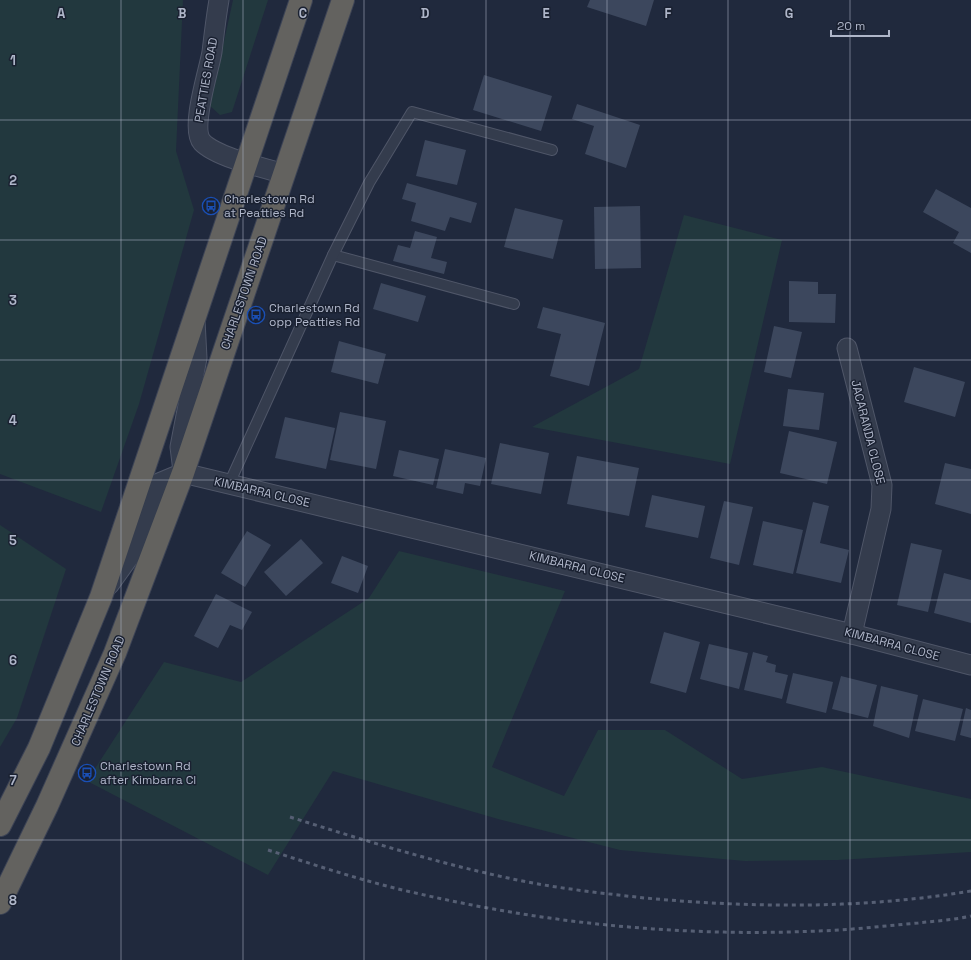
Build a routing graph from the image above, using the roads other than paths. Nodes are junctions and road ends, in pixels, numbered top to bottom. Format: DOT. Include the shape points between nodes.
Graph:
graph roads {
  1 [pos="219,0"];
  2 [pos="301,0"];
  3 [pos="343,0"];
  4 [pos="552,150"];
  5 [pos="246,162"];
  6 [pos="284,174"];
  7 [pos="333,256"];
  8 [pos="514,304"];
  9 [pos="195,319"];
  10 [pos="847,348"];
  11 [pos="183,473"];
  12 [pos="229,484"];
  13 [pos="101,597"];
  14 [pos="852,634"];
  15 [pos="971,665"];
  16 [pos="0,825"];
  17 [pos="0,903"];
  1 -- 5 [label="street, PEATTIES ROAD" via="198,131 201,141 209,148"];
  2 -- 5 [label="highway, CHARLESTOWN ROAD"];
  3 -- 6 [label="highway, CHARLESTOWN ROAD"];
  4 -- 7 [label="lane" via="412,112 369,184"];
  5 -- 6 [label="street, PEATTIES ROAD"];
  5 -- 9 [label="highway, CHARLESTOWN ROAD"];
  6 -- 11 [label="highway, CHARLESTOWN ROAD"];
  7 -- 8 [label="lane"];
  7 -- 12 [label="lane"];
  9 -- 11 [label="street, CHARLESTOWN ROAD" via="197,358 180,447"];
  9 -- 13 [label="highway, CHARLESTOWN ROAD"];
  10 -- 14 [label="street, JACARANDA CLOSE" via="882,485 881,509"];
  11 -- 12 [label="street, KIMBARRA CLOSE"];
  11 -- 13 [label="street, CHARLESTOWN ROAD" via="159,483 137,546"];
  11 -- 17 [label="highway, CHARLESTOWN ROAD" via="115,653 47,806"];
  12 -- 14 [label="street, KIMBARRA CLOSE"];
  13 -- 16 [label="highway, CHARLESTOWN ROAD" via="39,748"];
  14 -- 15 [label="street, KIMBARRA CLOSE"];
}
